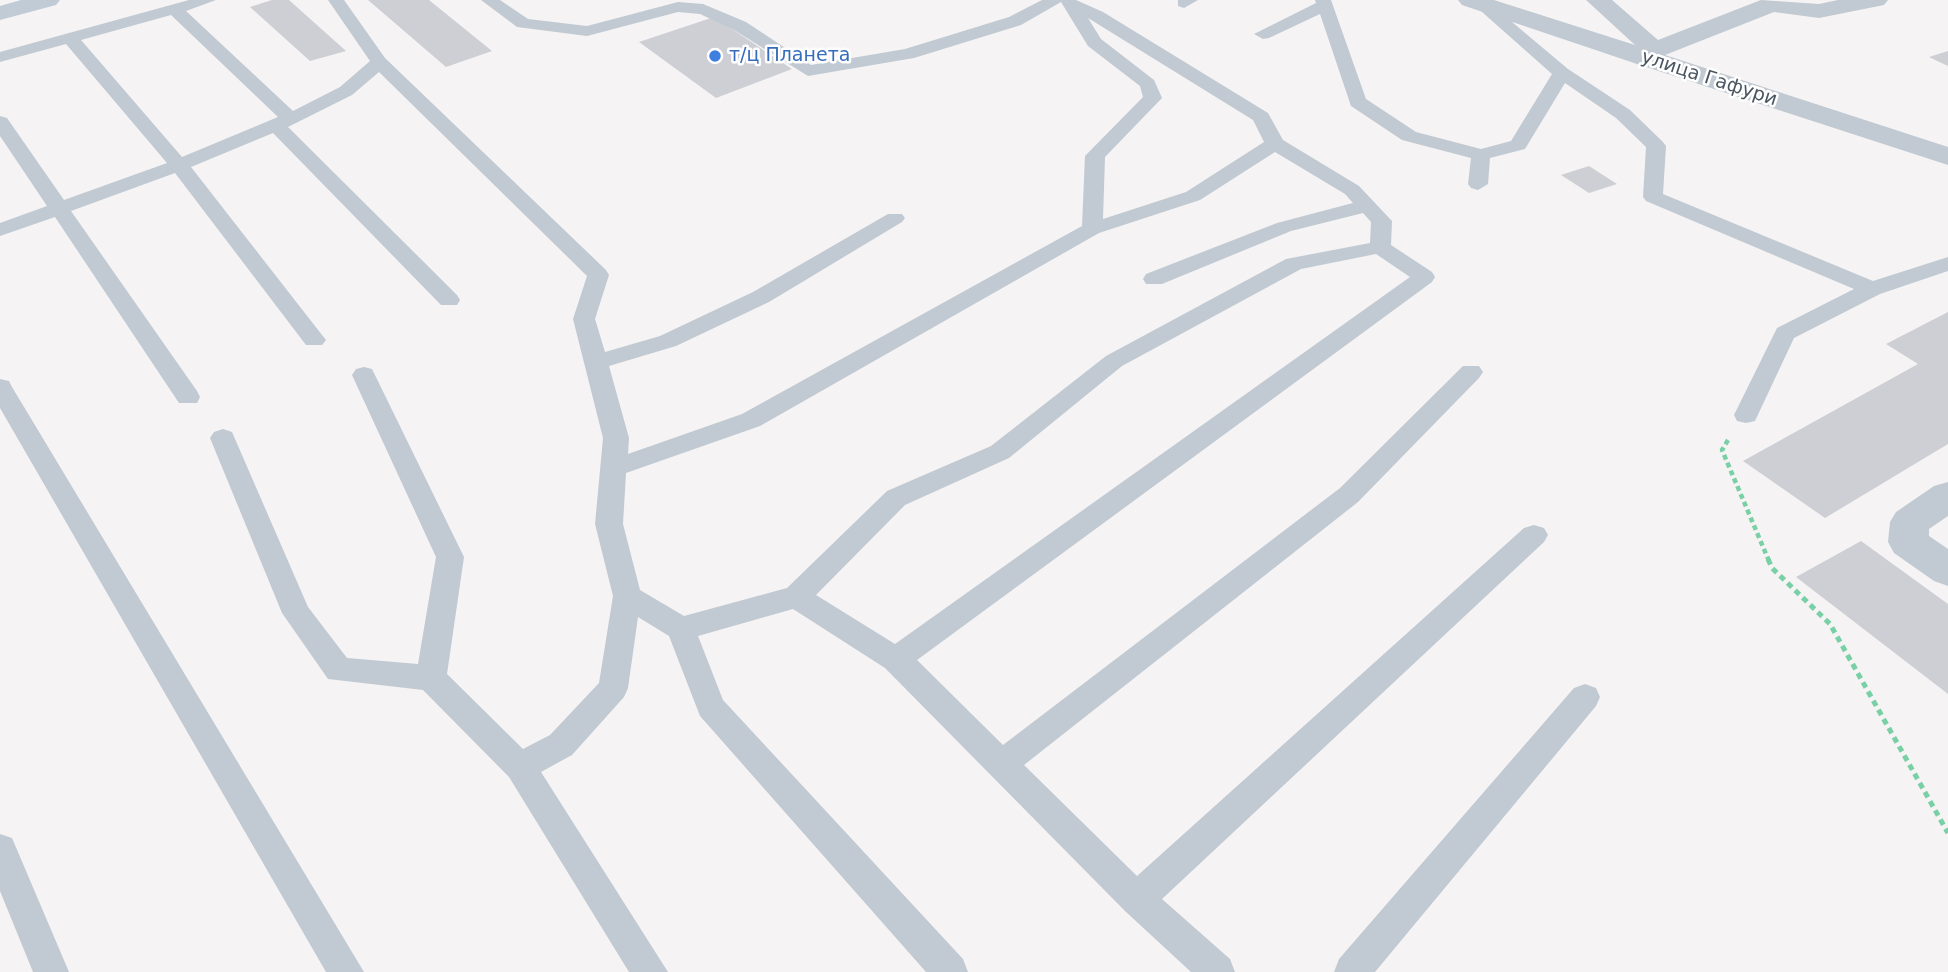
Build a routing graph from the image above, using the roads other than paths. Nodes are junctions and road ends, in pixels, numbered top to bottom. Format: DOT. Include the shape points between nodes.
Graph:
graph roads {
  1 [pos="48,0"];
  2 [pos="208,0"];
  3 [pos="336,0"];
  4 [pos="489,0"];
  5 [pos="1054,0"];
  6 [pos="1598,0"];
  7 [pos="1876,0"];
  8 [pos="1476,2"];
  9 [pos="1772,2"];
  10 [pos="1324,3"];
  11 [pos="1070,4"];
  12 [pos="174,9"];
  13 [pos="0,13"];
  14 [pos="1263,34"];
  15 [pos="70,38"];
  16 [pos="1651,55"];
  17 [pos="0,57"];
  18 [pos="379,62"];
  19 [pos="1562,73"];
  20 [pos="0,122"];
  21 [pos="284,122"];
  22 [pos="1275,144"];
  23 [pos="1481,155"];
  24 [pos="1948,156"];
  25 [pos="179,164"];
  26 [pos="1478,184"];
  27 [pos="1367,206"];
  28 [pos="57,210"];
  29 [pos="895,218"];
  30 [pos="1091,229"];
  31 [pos="0,230"];
  32 [pos="1380,247"];
  33 [pos="1948,264"];
  34 [pos="1154,279"];
  35 [pos="1872,289"];
  36 [pos="449,300"];
  37 [pos="314,340"];
  38 [pos="596,362"];
  39 [pos="1471,372"];
  40 [pos="364,375"];
  41 [pos="0,387"];
  42 [pos="188,397"];
  43 [pos="1746,415"];
  44 [pos="223,438"];
  45 [pos="614,468"];
  46 [pos="1948,496"];
  47 [pos="1534,535"];
  48 [pos="1948,570"];
  49 [pos="627,596"];
  50 [pos="796,597"];
  51 [pos="681,629"];
  52 [pos="896,659"];
  53 [pos="431,678"];
  54 [pos="1585,697"];
  55 [pos="1003,763"];
  56 [pos="520,766"];
  57 [pos="0,849"];
  58 [pos="1137,899"];
  59 [pos="51,972"];
  60 [pos="346,972"];
  61 [pos="650,972"];
  62 [pos="950,972"];
  63 [pos="1217,972"];
  64 [pos="1352,972"];
  1 -- 13 [label="main road"];
  2 -- 12 [label="lane"];
  3 -- 18 [label="lane"];
  4 -- 5 [label="lane" via="523,23 587,31 678,7 703,9 740,26 808,71 908,54 1015,21"];
  6 -- 16 [label="street"];
  7 -- 9 [label="street" via="1819,11"];
  8 -- 16 [label="street, улица Гафури"];
  8 -- 19 [label="lane"];
  9 -- 16 [label="street"];
  10 -- 14 [label="lane"];
  10 -- 23 [label="lane" via="1358,102 1409,136"];
  11 -- 22 [label="lane" via="1261,117"];
  11 -- 30 [label="lane" via="1094,42 1148,84 1153,98 1095,156"];
  12 -- 15 [label="lane"];
  12 -- 21 [label="lane"];
  15 -- 17 [label="lane"];
  15 -- 25 [label="lane"];
  16 -- 24 [label="street, улица Гафури"];
  18 -- 21 [label="lane" via="346,91"];
  18 -- 38 [label="lane" via="598,275 584,319"];
  19 -- 23 [label="lane" via="1518,145"];
  19 -- 35 [label="lane" via="1623,114 1656,146 1653,197"];
  20 -- 28 [label="lane"];
  21 -- 25 [label="lane"];
  21 -- 36 [label="lane"];
  22 -- 27 [label="lane" via="1352,190"];
  22 -- 30 [label="lane" via="1193,196"];
  23 -- 26 [label="lane"];
  25 -- 28 [label="lane"];
  25 -- 37 [label="lane"];
  27 -- 32 [label="lane" via="1382,221"];
  27 -- 34 [label="lane" via="1284,227"];
  28 -- 31 [label="lane"];
  28 -- 42 [label="lane"];
  29 -- 38 [label="lane" via="761,296 668,341"];
  30 -- 45 [label="lane" via="751,421"];
  32 -- 50 [label="lane" via="1294,264 1114,360 1000,452 896,498"];
  32 -- 52 [label="lane" via="1424,277"];
  33 -- 35 [label="lane"];
  35 -- 43 [label="lane" via="1786,333"];
  38 -- 45 [label="lane" via="616,438"];
  39 -- 55 [label="lane" via="1349,495"];
  40 -- 53 [label="lane" via="450,557"];
  41 -- 60 [label="lane"];
  44 -- 53 [label="lane" via="296,613 339,670"];
  45 -- 49 [label="lane" via="609,524"];
  46 -- 48 [label="street" via="1910,522 1908,542"];
  47 -- 58 [label="lane"];
  49 -- 51 [label="lane"];
  49 -- 56 [label="lane" via="613,688 561,745"];
  50 -- 51 [label="lane"];
  50 -- 52 [label="lane"];
  51 -- 62 [label="lane" via="711,707"];
  52 -- 55 [label="lane"];
  53 -- 56 [label="lane"];
  54 -- 64 [label="lane"];
  55 -- 58 [label="lane"];
  56 -- 61 [label="lane"];
  57 -- 59 [label="lane"];
  58 -- 63 [label="lane"];
}
